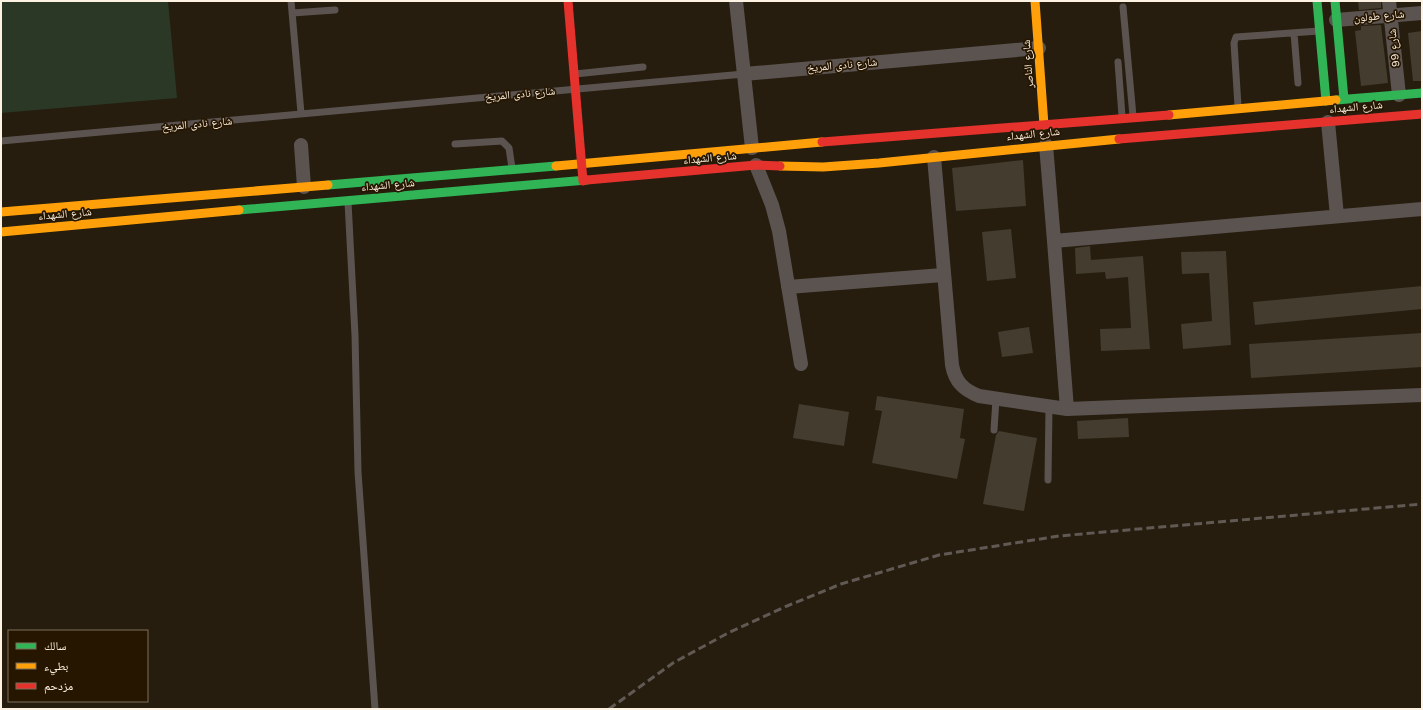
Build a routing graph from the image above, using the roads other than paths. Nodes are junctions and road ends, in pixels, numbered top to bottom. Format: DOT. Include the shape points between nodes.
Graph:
graph roads {
  1 [pos="291,1"];
  2 [pos="568,1"];
  3 [pos="736,1"];
  4 [pos="1035,1"];
  5 [pos="1317,1"];
  6 [pos="1334,1"];
  7 [pos="1389,1"];
  8 [pos="1123,7"];
  9 [pos="335,10"];
  10 [pos="292,13"];
  11 [pos="1422,13"];
  12 [pos="1391,15"];
  13 [pos="1336,20"];
  14 [pos="1320,31"];
  15 [pos="1294,33"];
  16 [pos="1039,48"];
  17 [pos="1118,62"];
  18 [pos="643,67"];
  19 [pos="574,74"];
  20 [pos="744,74"];
  21 [pos="1298,83"];
  22 [pos="575,89"];
  23 [pos="1422,93"];
  24 [pos="1399,95"];
  25 [pos="1344,99"];
  26 [pos="1326,101"];
  27 [pos="1238,109"];
  28 [pos="1205,112"];
  29 [pos="301,113"];
  30 [pos="1422,114"];
  31 [pos="1150,117"];
  32 [pos="1134,118"];
  33 [pos="1123,119"];
  34 [pos="1328,122"];
  35 [pos="1044,125"];
  36 [pos="1212,131"];
  37 [pos="1153,136"];
  38 [pos="876,137"];
  39 [pos="1,141"];
  40 [pos="823,142"];
  41 [pos="454,144"];
  42 [pos="301,145"];
  43 [pos="1046,145"];
  44 [pos="752,148"];
  45 [pos="934,157"];
  46 [pos="879,163"];
  47 [pos="582,164"];
  48 [pos="756,165"];
  49 [pos="823,167"];
  50 [pos="512,170"];
  51 [pos="583,180"];
  52 [pos="304,187"];
  53 [pos="348,200"];
  54 [pos="1422,209"];
  55 [pos="1,212"];
  56 [pos="1337,216"];
  57 [pos="1,232"];
  58 [pos="1054,241"];
  59 [pos="944,275"];
  60 [pos="788,287"];
  61 [pos="801,364"];
  62 [pos="1422,395"];
  63 [pos="996,399"];
  64 [pos="1049,407"];
  65 [pos="1067,409"];
  66 [pos="994,430"];
  67 [pos="1048,480"];
  68 [pos="375,709"];
  1 -- 10 [label="lane"];
  2 -- 19 [label="main road"];
  3 -- 20 [label="street"];
  4 -- 16 [label="main road, شارع الناصر"];
  5 -- 14 [label="main road"];
  6 -- 13 [label="main road"];
  7 -- 12 [label="street, شارع 99"];
  8 -- 32 [label="lane"];
  9 -- 10 [label="lane"];
  10 -- 29 [label="lane"];
  11 -- 12 [label="street, شارع طولون"];
  12 -- 13 [label="street, شارع طولون"];
  12 -- 24 [label="street, شارع 99"];
  13 -- 25 [label="main road"];
  14 -- 15 [label="lane"];
  14 -- 26 [label="main road"];
  15 -- 21 [label="lane"];
  15 -- 27 [label="lane" via="1238,37 1234,40"];
  16 -- 20 [label="street, شارع نادى المريخ"];
  16 -- 35 [label="main road, شارع الناصر"];
  17 -- 33 [label="lane"];
  18 -- 19 [label="lane"];
  19 -- 22 [label="main road"];
  20 -- 22 [label="lane, شارع نادى المريخ"];
  20 -- 44 [label="street"];
  22 -- 29 [label="lane, شارع نادى المريخ"];
  22 -- 47 [label="main road"];
  23 -- 24 [label="main road, شارع الشهداء"];
  24 -- 25 [label="main road, شارع الشهداء"];
  25 -- 26 [label="main road, شارع الشهداء"];
  26 -- 27 [label="main road, شارع الشهداء"];
  27 -- 28 [label="main road, شارع الشهداء"];
  28 -- 31 [label="main road, شارع الشهداء"];
  28 -- 36 [label="main road" via="1200,122"];
  29 -- 39 [label="lane, شارع نادى المريخ"];
  30 -- 34 [label="main road, شارع الشهداء"];
  31 -- 32 [label="main road, شارع الشهداء"];
  31 -- 37 [label="main road" via="1160,125 1159,131"];
  32 -- 33 [label="main road, شارع الشهداء"];
  33 -- 35 [label="main road, شارع الشهداء"];
  34 -- 36 [label="main road, شارع الشهداء"];
  34 -- 56 [label="street"];
  35 -- 38 [label="main road, شارع الشهداء"];
  36 -- 37 [label="main road, شارع الشهداء"];
  37 -- 43 [label="main road, شارع الشهداء"];
  38 -- 40 [label="main road, شارع الشهداء"];
  38 -- 46 [label="main road" via="873,151"];
  40 -- 44 [label="main road, شارع الشهداء"];
  40 -- 49 [label="main road" via="826,154"];
  41 -- 50 [label="lane" via="502,141 508,148"];
  42 -- 52 [label="street"];
  43 -- 45 [label="main road, شارع الشهداء"];
  43 -- 58 [label="street"];
  44 -- 47 [label="main road, شارع الشهداء"];
  45 -- 46 [label="main road, شارع الشهداء"];
  45 -- 59 [label="street"];
  46 -- 49 [label="main road, شارع الشهداء"];
  47 -- 50 [label="main road, شارع الشهداء"];
  47 -- 51 [label="main road"];
  48 -- 49 [label="main road, شارع الشهداء"];
  48 -- 51 [label="main road, شارع الشهداء"];
  48 -- 60 [label="street" via="775,215"];
  50 -- 52 [label="main road, شارع الشهداء"];
  51 -- 53 [label="main road, شارع الشهداء"];
  52 -- 55 [label="main road, شارع الشهداء"];
  53 -- 57 [label="main road, شارع الشهداء"];
  53 -- 68 [label="lane" via="355,335 358,472"];
  54 -- 56 [label="street"];
  56 -- 58 [label="street"];
  58 -- 65 [label="street"];
  59 -- 60 [label="street"];
  59 -- 63 [label="street" via="954,376 969,392"];
  60 -- 61 [label="street"];
  62 -- 65 [label="street"];
  63 -- 64 [label="street"];
  63 -- 66 [label="lane"];
  64 -- 65 [label="street"];
  64 -- 67 [label="lane"];
}
